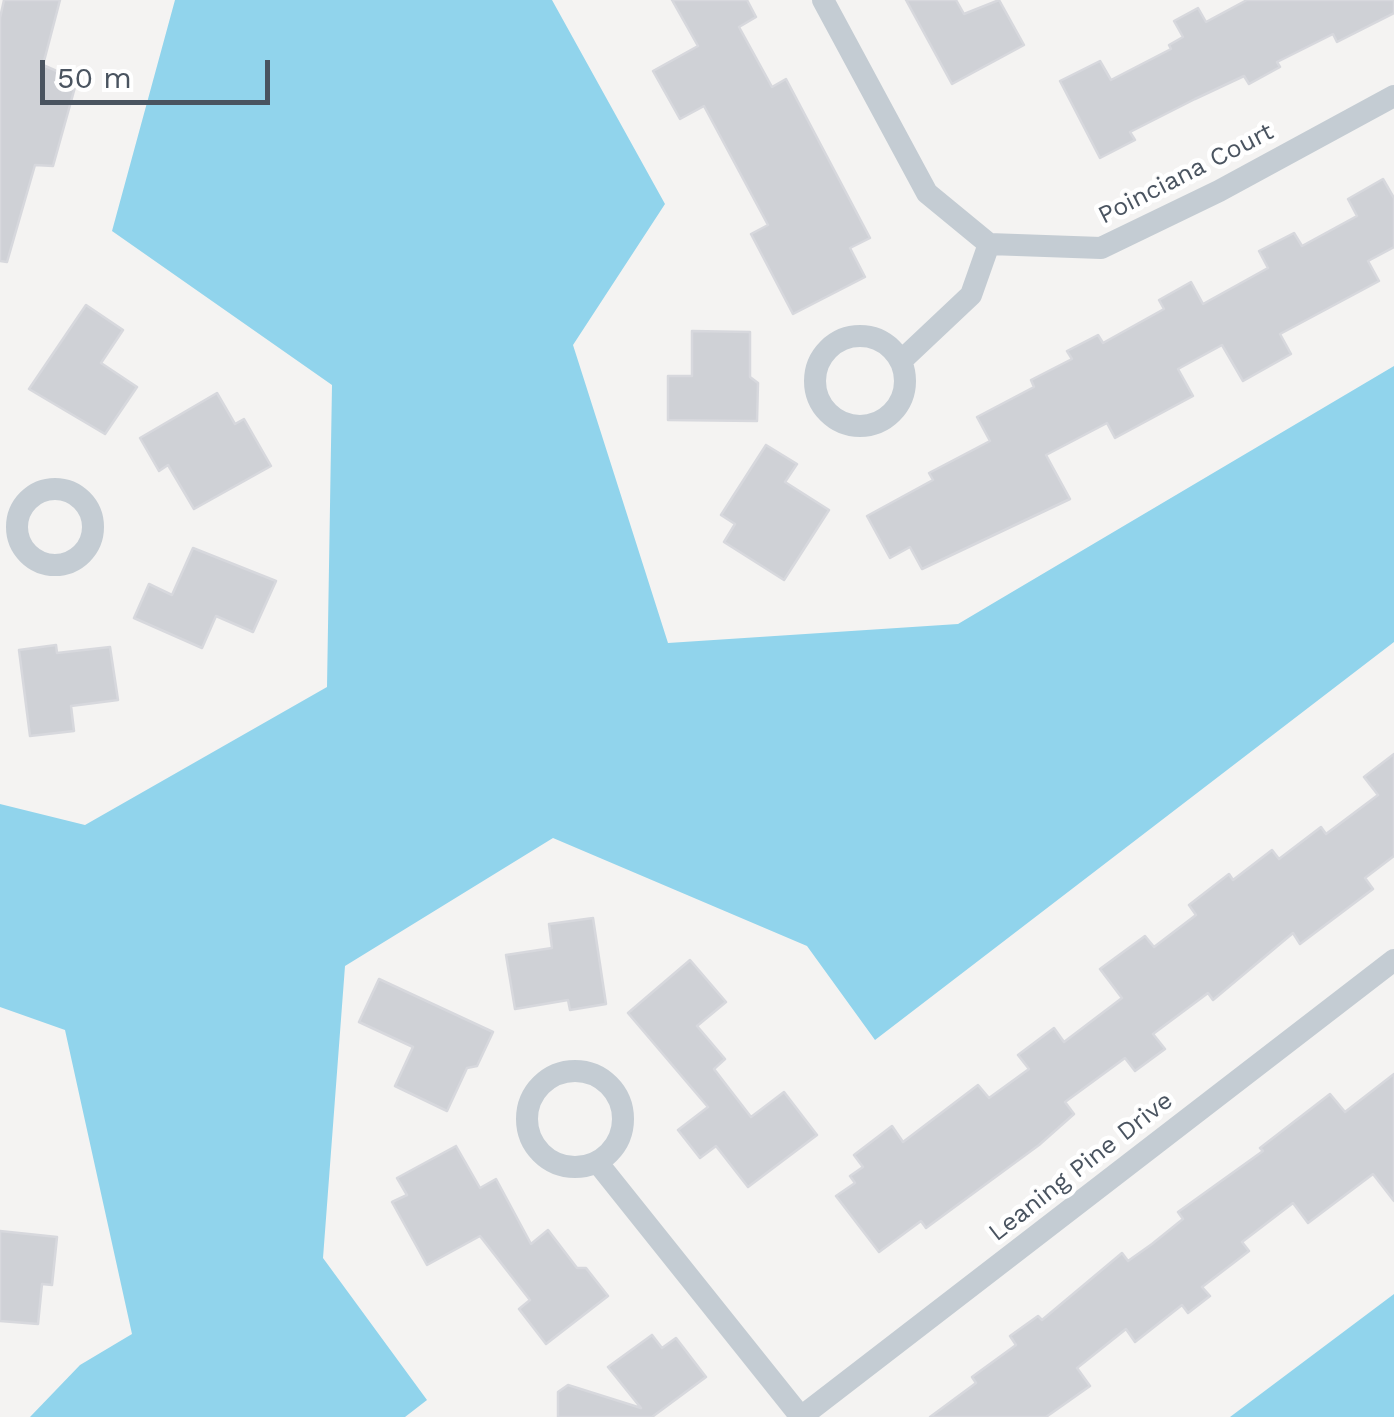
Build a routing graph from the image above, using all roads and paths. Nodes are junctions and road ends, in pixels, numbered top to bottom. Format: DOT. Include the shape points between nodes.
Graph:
graph roads {
  1 [pos="823,0"];
  2 [pos="1394,96"];
  3 [pos="989,244"];
  4 [pos="901,361"];
  5 [pos="1394,960"];
  6 [pos="597,1162"];
  7 [pos="801,1417"];
  1 -- 3 [label="street" via="928,194"];
  2 -- 3 [label="street, Poinciana Court" via="1102,248"];
  3 -- 4 [label="street" via="971,294"];
  4 -- 4 [label="street" via="879,339 847,336 822,354 815,369 818,400 851,426 879,422 900,402"];
  5 -- 7 [label="street, Leaning Pine Drive"];
  6 -- 6 [label="street" via="623,1127 618,1097 582,1071 553,1076 531,1097 526,1127 532,1141 568,1167"];
  6 -- 7 [label="street, Leaning Pine Drive"];
}
